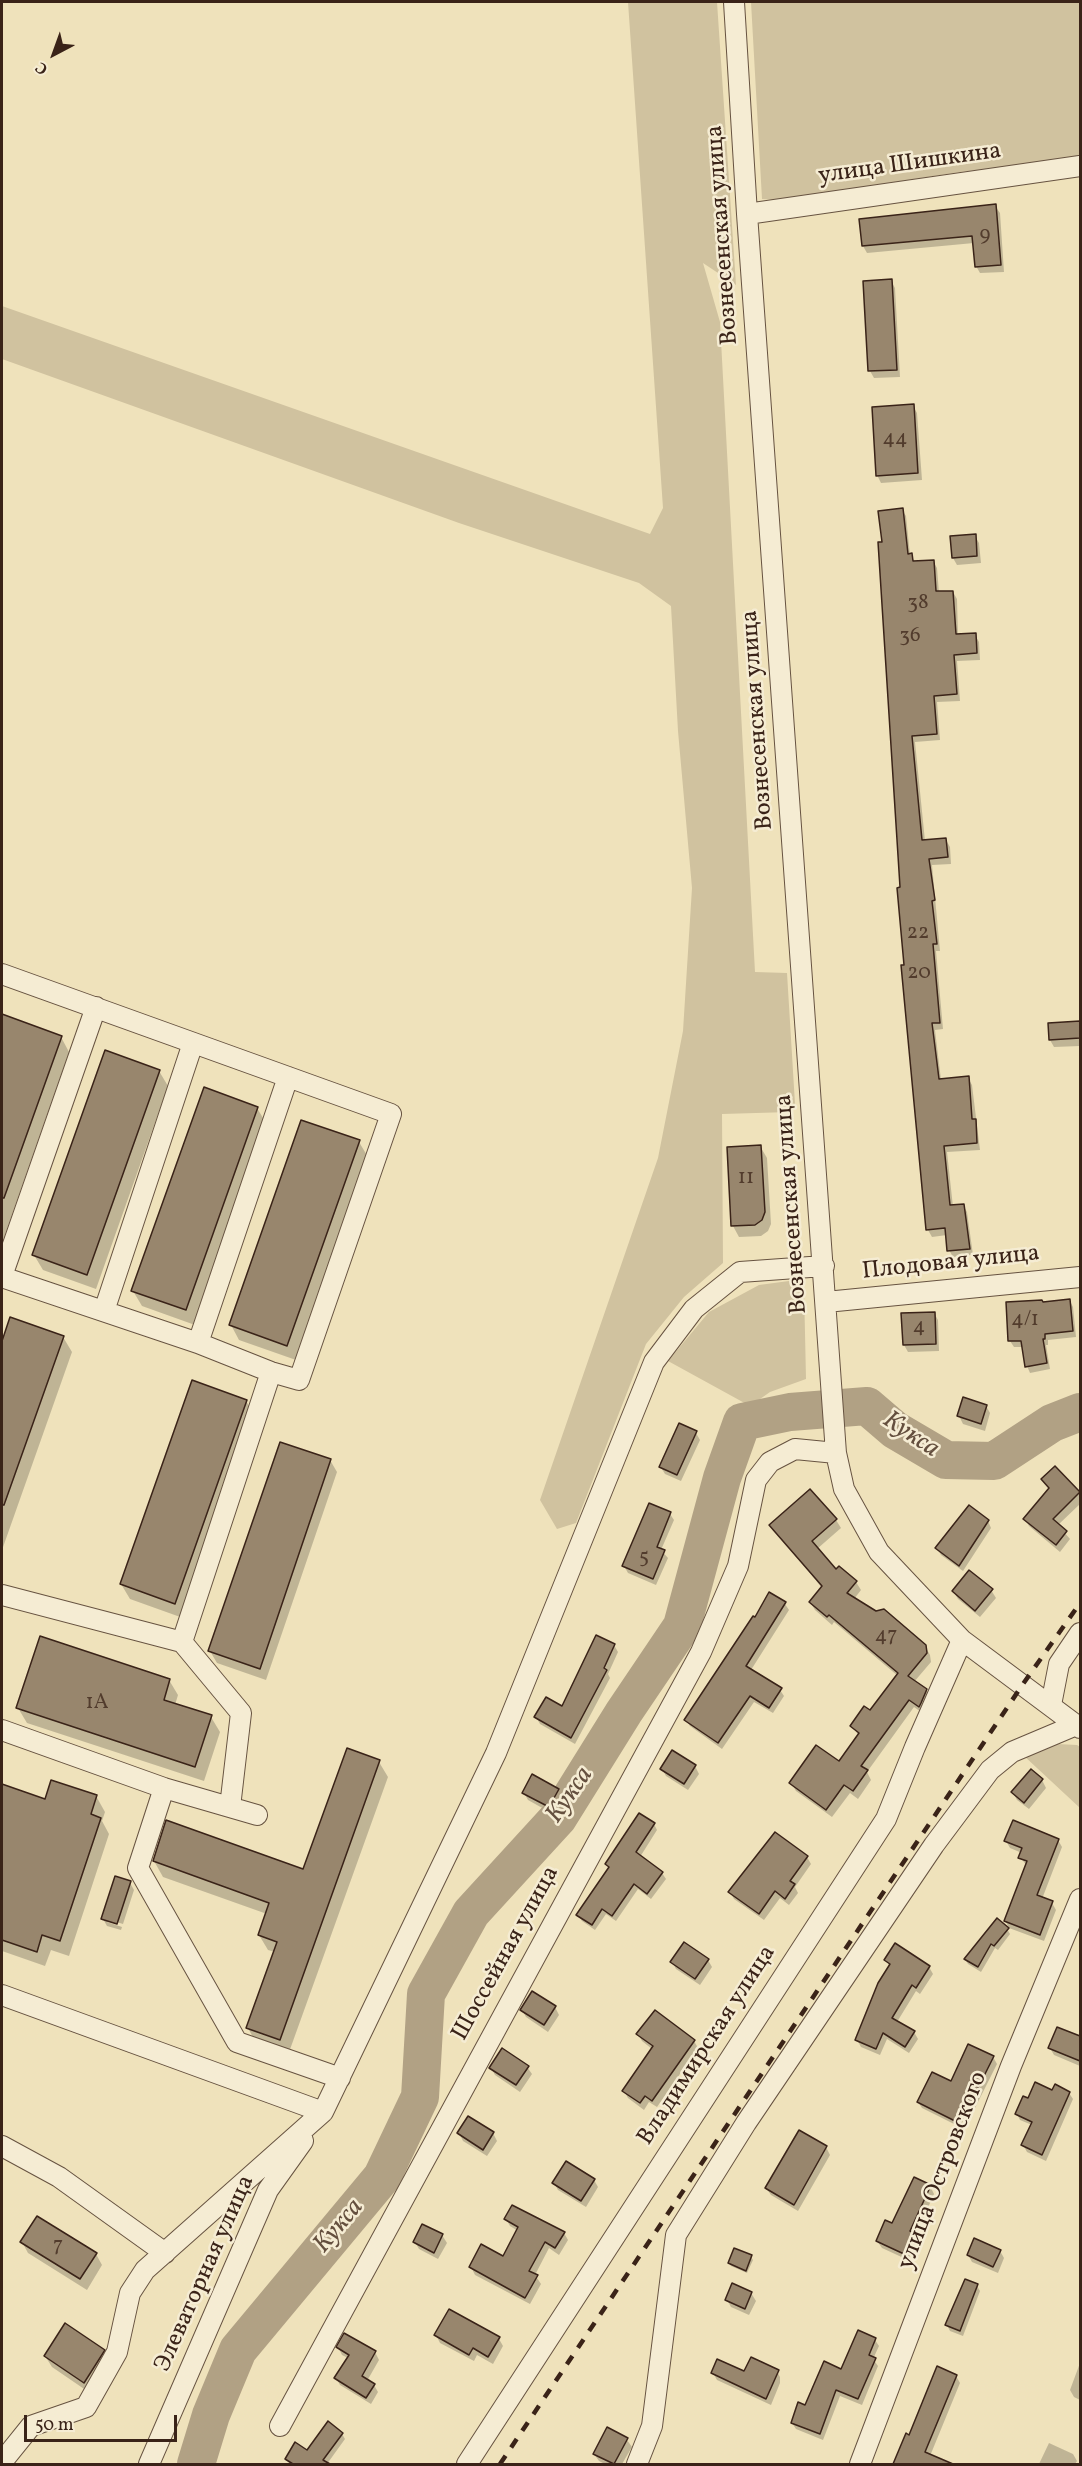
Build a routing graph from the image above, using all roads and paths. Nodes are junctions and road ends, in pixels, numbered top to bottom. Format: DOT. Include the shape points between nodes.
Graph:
graph roads {
  1 [pos="734,2"];
  2 [pos="1080,166"];
  3 [pos="747,214"];
  4 [pos="2,974"];
  5 [pos="96,1007"];
  6 [pos="193,1043"];
  7 [pos="288,1077"];
  8 [pos="824,1266"];
  9 [pos="1080,1276"];
  10 [pos="2,1277"];
  11 [pos="826,1302"];
  12 [pos="104,1311"];
  13 [pos="198,1343"];
  14 [pos="271,1372"];
  15 [pos="835,1444"];
  16 [pos="2,1595"];
  17 [pos="1080,1633"];
  18 [pos="962,1640"];
  19 [pos="182,1642"];
  20 [pos="1051,1706"];
  21 [pos="1078,1727"];
  22 [pos="2,1730"];
  23 [pos="164,1788"];
  24 [pos="230,1807"];
  25 [pos="257,1815"];
  26 [pos="1080,1899"];
  27 [pos="2,1995"];
  28 [pos="340,2078"];
  29 [pos="324,2112"];
  30 [pos="2,2146"];
  31 [pos="165,2253"];
  32 [pos="280,2426"];
  33 [pos="2,2462"];
  34 [pos="149,2464"];
  35 [pos="467,2464"];
  36 [pos="637,2464"];
  37 [pos="860,2464"];
  1 -- 3 [label="street, Вознесенская улица"];
  2 -- 3 [label="street, улица Шишкина"];
  3 -- 8 [label="street, Вознесенская улица"];
  4 -- 5 [label="street"];
  5 -- 6 [label="street"];
  5 -- 10 [label="street"];
  6 -- 7 [label="street"];
  6 -- 12 [label="street"];
  7 -- 13 [label="street"];
  7 -- 14 [label="street" via="391,1114 299,1380"];
  8 -- 11 [label="street, Вознесенская улица"];
  8 -- 28 [label="street" via="740,1272 694,1309 654,1362 496,1753"];
  9 -- 11 [label="street, Плодовая улица"];
  10 -- 12 [label="street"];
  11 -- 15 [label="street, Вознесенская улица"];
  12 -- 13 [label="street"];
  13 -- 14 [label="street"];
  14 -- 19 [label="street"];
  15 -- 18 [label="street, Вознесенская улица" via="844,1489 879,1552"];
  15 -- 32 [label="street, Шоссейная улица" via="795,1449 770,1462 756,1480 738,1566 701,1652"];
  16 -- 19 [label="street"];
  17 -- 20 [label="street" via="1059,1664"];
  18 -- 20 [label="street, Вознесенская улица"];
  18 -- 35 [label="street, Владимирская улица" via="886,1819"];
  19 -- 24 [label="street" via="241,1713"];
  20 -- 21 [label="street, Вознесенская улица"];
  21 -- 36 [label="street" via="1012,1752 990,1770 934,1845 753,2113 676,2235 652,2426"];
  22 -- 23 [label="street"];
  23 -- 24 [label="street"];
  23 -- 28 [label="street" via="138,1868 237,2042"];
  24 -- 25 [label="street"];
  26 -- 37 [label="street, улица Островского" via="1007,2078"];
  27 -- 29 [label="street"];
  28 -- 29 [label="street"];
  29 -- 31 [label="street"];
  29 -- 34 [label="street, Элеваторная улица" via="268,2190"];
  30 -- 31 [label="street" via="59,2178"];
  31 -- 33 [label="street" via="145,2270 130,2293 117,2352 86,2407 31,2426"];
}
